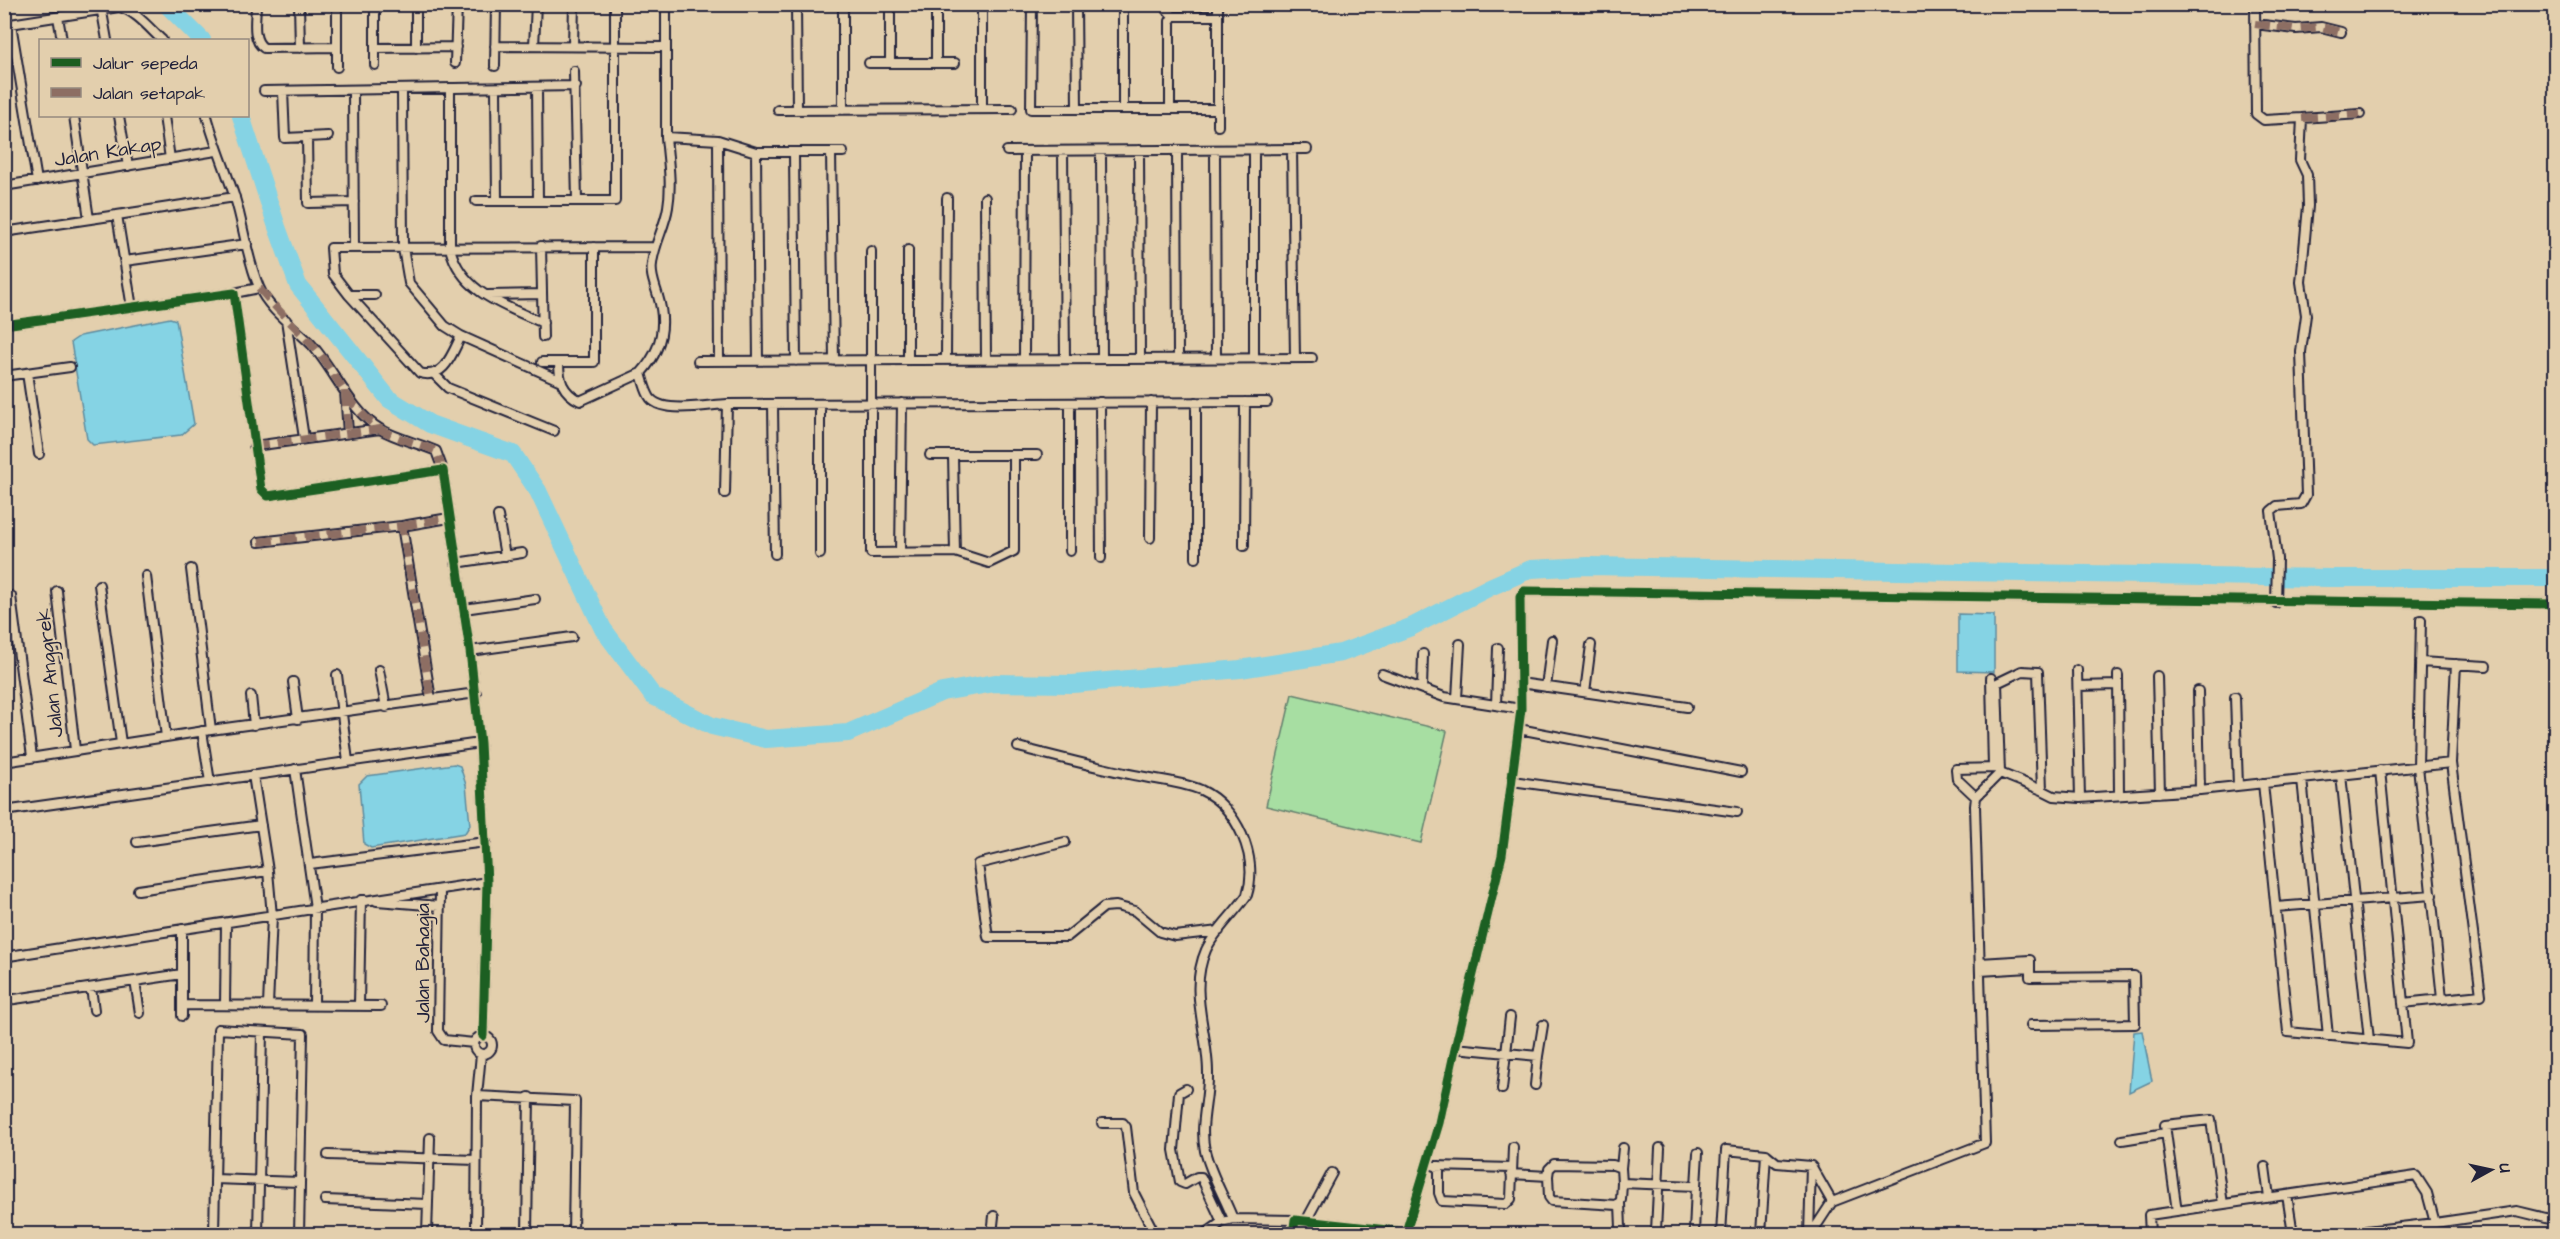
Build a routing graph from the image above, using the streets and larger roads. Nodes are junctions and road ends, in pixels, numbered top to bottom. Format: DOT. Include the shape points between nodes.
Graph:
graph roads {
  1 [pos="256,4"];
  2 [pos="299,4"];
  3 [pos="337,4"];
  4 [pos="375,4"];
  5 [pos="416,4"];
  6 [pos="457,4"];
  7 [pos="496,4"];
  8 [pos="536,4"];
  9 [pos="574,4"];
  10 [pos="615,4"];
  11 [pos="666,4"];
  12 [pos="796,4"];
  13 [pos="843,4"];
  14 [pos="890,4"];
  15 [pos="936,4"];
  16 [pos="982,4"];
  17 [pos="1032,4"];
  18 [pos="1077,4"];
  19 [pos="1123,4"];
  20 [pos="1162,4"];
  21 [pos="1218,4"];
  22 [pos="2255,4"];
  23 [pos="102,12"];
  24 [pos="1173,16"];
  25 [pos="1218,16"];
  26 [pos="58,17"];
  27 [pos="2255,24"];
  28 [pos="8,25"];
  29 [pos="152,30"];
  30 [pos="2342,32"];
  31 [pos="62,39"];
  32 [pos="107,39"];
  33 [pos="153,39"];
  34 [pos="161,39"];
  35 [pos="495,46"];
  36 [pos="534,46"];
  37 [pos="573,46"];
  38 [pos="614,46"];
  39 [pos="337,47"];
  40 [pos="456,47"];
  41 [pos="666,47"];
  42 [pos="300,48"];
  43 [pos="375,48"];
  44 [pos="416,48"];
  45 [pos="455,63"];
  46 [pos="869,63"];
  47 [pos="890,63"];
  48 [pos="936,63"];
  49 [pos="955,63"];
  50 [pos="375,65"];
  51 [pos="495,66"];
  52 [pos="337,67"];
  53 [pos="574,71"];
  54 [pos="576,86"];
  55 [pos="537,87"];
  56 [pos="450,88"];
  57 [pos="496,88"];
  58 [pos="402,89"];
  59 [pos="283,90"];
  60 [pos="353,90"];
  61 [pos="264,91"];
  62 [pos="982,109"];
  63 [pos="1012,109"];
  64 [pos="1077,109"];
  65 [pos="1123,109"];
  66 [pos="1170,109"];
  67 [pos="1218,109"];
  68 [pos="778,110"];
  69 [pos="796,110"];
  70 [pos="843,110"];
  71 [pos="2360,114"];
  72 [pos="74,117"];
  73 [pos="119,117"];
  74 [pos="164,117"];
  75 [pos="207,117"];
  76 [pos="2302,118"];
  77 [pos="1218,126"];
  78 [pos="328,136"];
  79 [pos="307,137"];
  80 [pos="666,137"];
  81 [pos="718,140"];
  82 [pos="1292,149"];
  83 [pos="1307,149"];
  84 [pos="1101,150"];
  85 [pos="1139,150"];
  86 [pos="1177,150"];
  87 [pos="1215,150"];
  88 [pos="1254,150"];
  89 [pos="216,151"];
  90 [pos="1007,151"];
  91 [pos="1025,151"];
  92 [pos="1063,151"];
  93 [pos="756,152"];
  94 [pos="794,152"];
  95 [pos="831,152"];
  96 [pos="843,152"];
  97 [pos="170,159"];
  98 [pos="128,166"];
  99 [pos="83,173"];
  100 [pos="37,181"];
  101 [pos="4,186"];
  102 [pos="235,197"];
  103 [pos="946,198"];
  104 [pos="985,198"];
  105 [pos="476,201"];
  106 [pos="497,201"];
  107 [pos="538,201"];
  108 [pos="577,201"];
  109 [pos="354,202"];
  110 [pos="117,215"];
  111 [pos="89,219"];
  112 [pos="4,232"];
  113 [pos="247,244"];
  114 [pos="541,246"];
  115 [pos="594,247"];
  116 [pos="655,247"];
  117 [pos="354,248"];
  118 [pos="403,248"];
  119 [pos="450,248"];
  120 [pos="908,250"];
  121 [pos="871,251"];
  122 [pos="125,261"];
  123 [pos="259,288"];
  124 [pos="234,293"];
  125 [pos="542,294"];
  126 [pos="349,295"];
  127 [pos="375,295"];
  128 [pos="482,295"];
  129 [pos="132,308"];
  130 [pos="286,320"];
  131 [pos="543,322"];
  132 [pos="4,325"];
  133 [pos="461,336"];
  134 [pos="543,337"];
  135 [pos="1065,358"];
  136 [pos="1102,358"];
  137 [pos="1140,358"];
  138 [pos="1178,358"];
  139 [pos="1216,358"];
  140 [pos="1254,358"];
  141 [pos="1294,358"];
  142 [pos="1312,358"];
  143 [pos="986,359"];
  144 [pos="1024,359"];
  145 [pos="719,360"];
  146 [pos="758,360"];
  147 [pos="871,360"];
  148 [pos="908,360"];
  149 [pos="946,360"];
  150 [pos="698,361"];
  151 [pos="796,361"];
  152 [pos="834,361"];
  153 [pos="542,362"];
  154 [pos="559,362"];
  155 [pos="70,367"];
  156 [pos="27,373"];
  157 [pos="641,373"];
  158 [pos="434,374"];
  159 [pos="4,376"];
  160 [pos="559,380"];
  161 [pos="345,391"];
  162 [pos="1100,402"];
  163 [pos="1151,402"];
  164 [pos="1196,402"];
  165 [pos="1245,402"];
  166 [pos="1267,402"];
  167 [pos="871,403"];
  168 [pos="902,403"];
  169 [pos="1070,403"];
  170 [pos="726,404"];
  171 [pos="773,404"];
  172 [pos="820,404"];
  173 [pos="380,429"];
  174 [pos="554,431"];
  175 [pos="348,433"];
  176 [pos="304,438"];
  177 [pos="254,446"];
  178 [pos="39,454"];
  179 [pos="930,454"];
  180 [pos="953,455"];
  181 [pos="1014,455"];
  182 [pos="1037,455"];
  183 [pos="443,470"];
  184 [pos="725,493"];
  185 [pos="498,516"];
  186 [pos="449,518"];
  187 [pos="402,526"];
  188 [pos="1150,538"];
  189 [pos="259,542"];
  190 [pos="1244,546"];
  191 [pos="1070,550"];
  192 [pos="955,552"];
  193 [pos="522,553"];
  194 [pos="900,553"];
  195 [pos="775,554"];
  196 [pos="820,554"];
  197 [pos="505,556"];
  198 [pos="1101,558"];
  199 [pos="1196,558"];
  200 [pos="456,563"];
  201 [pos="191,569"];
  202 [pos="146,576"];
  203 [pos="99,585"];
  204 [pos="57,591"];
  205 [pos="11,596"];
  206 [pos="535,598"];
  207 [pos="2276,603"];
  208 [pos="2556,604"];
  209 [pos="464,609"];
  210 [pos="2421,620"];
  211 [pos="572,637"];
  212 [pos="1552,640"];
  213 [pos="1460,644"];
  214 [pos="1591,645"];
  215 [pos="1498,648"];
  216 [pos="470,651"];
  217 [pos="1423,654"];
  218 [pos="2420,662"];
  219 [pos="2456,664"];
  220 [pos="2486,666"];
  221 [pos="379,670"];
  222 [pos="2077,670"];
  223 [pos="1382,674"];
  224 [pos="337,675"];
  225 [pos="2118,675"];
  226 [pos="2157,676"];
  227 [pos="1991,678"];
  228 [pos="293,682"];
  229 [pos="1520,683"];
  230 [pos="2118,685"];
  231 [pos="2078,686"];
  232 [pos="1546,687"];
  233 [pos="1422,689"];
  234 [pos="2198,691"];
  235 [pos="1585,692"];
  236 [pos="476,693"];
  237 [pos="251,696"];
  238 [pos="2235,697"];
  239 [pos="431,699"];
  240 [pos="1457,699"];
  241 [pos="1496,705"];
  242 [pos="386,707"];
  243 [pos="1687,707"];
  244 [pos="1521,709"];
  245 [pos="343,713"];
  246 [pos="298,718"];
  247 [pos="254,725"];
  248 [pos="1519,729"];
  249 [pos="212,730"];
  250 [pos="202,731"];
  251 [pos="166,737"];
  252 [pos="121,743"];
  253 [pos="480,743"];
  254 [pos="1018,747"];
  255 [pos="75,750"];
  256 [pos="32,757"];
  257 [pos="348,761"];
  258 [pos="4,762"];
  259 [pos="2451,763"];
  260 [pos="2418,766"];
  261 [pos="295,769"];
  262 [pos="1998,770"];
  263 [pos="2380,770"];
  264 [pos="1741,772"];
  265 [pos="253,775"];
  266 [pos="2341,775"];
  267 [pos="2302,779"];
  268 [pos="1512,781"];
  269 [pos="210,782"];
  270 [pos="2263,783"];
  271 [pos="2238,786"];
  272 [pos="2042,789"];
  273 [pos="2200,790"];
  274 [pos="2160,793"];
  275 [pos="2119,795"];
  276 [pos="1976,797"];
  277 [pos="2080,798"];
  278 [pos="4,811"];
  279 [pos="1737,812"];
  280 [pos="261,825"];
  281 [pos="137,842"];
  282 [pos="486,842"];
  283 [pos="1065,842"];
  284 [pos="310,864"];
  285 [pos="268,871"];
  286 [pos="487,882"];
  287 [pos="138,890"];
  288 [pos="440,890"];
  289 [pos="2432,895"];
  290 [pos="2393,898"];
  291 [pos="361,900"];
  292 [pos="2354,901"];
  293 [pos="2314,904"];
  294 [pos="439,906"];
  295 [pos="2276,907"];
  296 [pos="315,908"];
  297 [pos="272,916"];
  298 [pos="226,923"];
  299 [pos="182,929"];
  300 [pos="1219,931"];
  301 [pos="9,956"];
  302 [pos="1980,967"];
  303 [pos="182,974"];
  304 [pos="135,981"];
  305 [pos="91,988"];
  306 [pos="2442,999"];
  307 [pos="8,1000"];
  308 [pos="2403,1003"];
  309 [pos="182,1005"];
  310 [pos="225,1005"];
  311 [pos="268,1005"];
  312 [pos="314,1005"];
  313 [pos="359,1005"];
  314 [pos="381,1006"];
  315 [pos="94,1010"];
  316 [pos="140,1013"];
  317 [pos="182,1016"];
  318 [pos="1510,1017"];
  319 [pos="2031,1024"];
  320 [pos="1543,1025"];
  321 [pos="262,1032"];
  322 [pos="483,1036"];
  323 [pos="2328,1036"];
  324 [pos="2369,1040"];
  325 [pos="474,1043"];
  326 [pos="1455,1048"];
  327 [pos="1504,1053"];
  328 [pos="481,1054"];
  329 [pos="1538,1056"];
  330 [pos="1534,1085"];
  331 [pos="1186,1089"];
  332 [pos="1502,1089"];
  333 [pos="477,1096"];
  334 [pos="529,1097"];
  335 [pos="1102,1123"];
  336 [pos="2166,1133"];
  337 [pos="429,1138"];
  338 [pos="2122,1140"];
  339 [pos="1513,1147"];
  340 [pos="1623,1148"];
  341 [pos="1660,1148"];
  342 [pos="1698,1153"];
  343 [pos="1766,1154"];
  344 [pos="328,1155"];
  345 [pos="429,1159"];
  346 [pos="476,1160"];
  347 [pos="1426,1166"];
  348 [pos="1439,1166"];
  349 [pos="1811,1166"];
  350 [pos="2265,1167"];
  351 [pos="1622,1168"];
  352 [pos="1511,1171"];
  353 [pos="1332,1173"];
  354 [pos="1548,1176"];
  355 [pos="215,1179"];
  356 [pos="259,1180"];
  357 [pos="300,1182"];
  358 [pos="1622,1183"];
  359 [pos="1659,1185"];
  360 [pos="1696,1186"];
  361 [pos="2287,1195"];
  362 [pos="2269,1197"];
  363 [pos="326,1200"];
  364 [pos="1832,1202"];
  365 [pos="1620,1203"];
  366 [pos="428,1204"];
  367 [pos="2223,1204"];
  368 [pos="2177,1211"];
  369 [pos="994,1216"];
  370 [pos="1233,1219"];
  371 [pos="1295,1220"];
  372 [pos="1306,1221"];
  373 [pos="1222,1222"];
  374 [pos="2435,1223"];
  375 [pos="1621,1228"];
  376 [pos="1656,1231"];
  377 [pos="1406,1232"];
  378 [pos="1694,1233"];
  379 [pos="2556,1233"];
  380 [pos="214,1234"];
  381 [pos="258,1234"];
  382 [pos="299,1234"];
  383 [pos="427,1234"];
  384 [pos="476,1234"];
  385 [pos="527,1234"];
  386 [pos="573,1234"];
  387 [pos="992,1234"];
  388 [pos="1155,1234"];
  389 [pos="1205,1234"];
  390 [pos="1293,1234"];
  391 [pos="1435,1234"];
  392 [pos="1721,1234"];
  393 [pos="1761,1234"];
  394 [pos="1810,1234"];
  395 [pos="2150,1234"];
  396 [pos="2293,1234"];
  397 [pos="2340,1234"];
  1 -- 42 [label="street" via="259,45"];
  2 -- 42 [label="street"];
  3 -- 39 [label="street"];
  4 -- 43 [label="street"];
  5 -- 44 [label="street"];
  6 -- 40 [label="street"];
  7 -- 35 [label="street"];
  8 -- 36 [label="street"];
  9 -- 37 [label="street"];
  10 -- 38 [label="street"];
  11 -- 41 [label="street"];
  12 -- 69 [label="street"];
  13 -- 70 [label="street"];
  14 -- 47 [label="street"];
  15 -- 48 [label="street"];
  16 -- 62 [label="street"];
  17 -- 64 [label="street" via="1031,109"];
  18 -- 64 [label="street"];
  19 -- 65 [label="street"];
  20 -- 24 [label="street"];
  21 -- 25 [label="street"];
  22 -- 27 [label="street"];
  23 -- 26 [label="street"];
  23 -- 29 [label="street" via="127,9"];
  23 -- 32 [label="street"];
  24 -- 25 [label="street"];
  24 -- 66 [label="street"];
  25 -- 67 [label="street"];
  26 -- 28 [label="street"];
  26 -- 31 [label="street"];
  27 -- 30 [label="street" via="2296,29 2321,27"];
  27 -- 76 [label="street" via="2257,117"];
  28 -- 100 [label="street"];
  29 -- 33 [label="street"];
  29 -- 34 [label="street"];
  35 -- 36 [label="street"];
  35 -- 51 [label="street"];
  36 -- 37 [label="street"];
  37 -- 38 [label="street"];
  38 -- 41 [label="street"];
  38 -- 108 [label="street" via="615,201"];
  39 -- 42 [label="street"];
  39 -- 52 [label="street"];
  40 -- 44 [label="street"];
  40 -- 45 [label="street"];
  41 -- 80 [label="street"];
  43 -- 44 [label="street"];
  43 -- 50 [label="street"];
  46 -- 47 [label="street"];
  47 -- 48 [label="street"];
  48 -- 49 [label="street"];
  53 -- 54 [label="street"];
  54 -- 55 [label="street"];
  54 -- 108 [label="street"];
  55 -- 57 [label="street"];
  55 -- 107 [label="street"];
  56 -- 57 [label="street"];
  56 -- 58 [label="street"];
  56 -- 119 [label="street"];
  57 -- 106 [label="street"];
  58 -- 60 [label="street"];
  58 -- 118 [label="street"];
  59 -- 60 [label="street"];
  59 -- 61 [label="street"];
  59 -- 79 [label="street" via="285,138"];
  60 -- 109 [label="street"];
  62 -- 63 [label="street"];
  62 -- 70 [label="street"];
  64 -- 65 [label="street"];
  65 -- 66 [label="street"];
  66 -- 67 [label="street"];
  67 -- 77 [label="street"];
  68 -- 69 [label="street"];
  69 -- 70 [label="street"];
  71 -- 76 [label="street"];
  72 -- 99 [label="street"];
  73 -- 98 [label="street"];
  74 -- 97 [label="street"];
  75 -- 89 [label="street"];
  76 -- 207 [label="street" via="2300,160 2307,174 2308,206 2301,282 2306,320 2301,352 2306,495 2301,504 2277,506 2271,511 2277,559"];
  78 -- 79 [label="street"];
  79 -- 109 [label="street" via="308,203"];
  80 -- 81 [label="street"];
  80 -- 116 [label="street" via="669,205"];
  81 -- 93 [label="street"];
  81 -- 145 [label="street"];
  82 -- 83 [label="street"];
  82 -- 88 [label="street"];
  82 -- 141 [label="street"];
  84 -- 85 [label="street"];
  84 -- 92 [label="street"];
  84 -- 136 [label="street"];
  85 -- 86 [label="street"];
  85 -- 137 [label="street"];
  86 -- 87 [label="street"];
  86 -- 138 [label="street"];
  87 -- 88 [label="street"];
  87 -- 139 [label="street"];
  88 -- 140 [label="street"];
  89 -- 97 [label="street, Jalan Kakap"];
  89 -- 102 [label="street"];
  90 -- 91 [label="street"];
  91 -- 92 [label="street"];
  91 -- 144 [label="street"];
  92 -- 135 [label="street"];
  93 -- 94 [label="street"];
  93 -- 146 [label="street"];
  94 -- 95 [label="street"];
  94 -- 151 [label="street"];
  95 -- 96 [label="street"];
  95 -- 152 [label="street"];
  97 -- 98 [label="street, Jalan Kakap"];
  98 -- 99 [label="street, Jalan Kakap"];
  99 -- 100 [label="street, Jalan Kakap"];
  99 -- 111 [label="street"];
  100 -- 101 [label="street, Jalan Kakap"];
  102 -- 110 [label="street"];
  102 -- 113 [label="street"];
  103 -- 149 [label="street"];
  104 -- 143 [label="street"];
  105 -- 106 [label="street"];
  106 -- 107 [label="street"];
  107 -- 108 [label="street"];
  109 -- 117 [label="street"];
  110 -- 111 [label="street"];
  110 -- 122 [label="street"];
  111 -- 112 [label="street"];
  113 -- 122 [label="street"];
  113 -- 123 [label="street"];
  114 -- 115 [label="street"];
  114 -- 119 [label="street"];
  114 -- 125 [label="street"];
  115 -- 116 [label="street"];
  115 -- 154 [label="street" via="594,362"];
  116 -- 157 [label="street" via="651,267 662,310 662,330 660,346"];
  117 -- 118 [label="street"];
  117 -- 126 [label="street" via="332,248 333,274"];
  118 -- 119 [label="street"];
  118 -- 133 [label="street" via="409,283 445,326"];
  119 -- 128 [label="street" via="458,267"];
  120 -- 148 [label="street"];
  121 -- 147 [label="street"];
  122 -- 129 [label="street"];
  123 -- 124 [label="street"];
  123 -- 130 [label="street"];
  124 -- 129 [label="street"];
  124 -- 177 [label="street"];
  125 -- 128 [label="street"];
  125 -- 131 [label="street"];
  126 -- 127 [label="street"];
  126 -- 158 [label="street" via="420,373"];
  128 -- 131 [label="street"];
  129 -- 132 [label="street"];
  130 -- 161 [label="street" via="312,345"];
  130 -- 176 [label="street"];
  131 -- 134 [label="street"];
  133 -- 158 [label="street" via="448,362"];
  133 -- 160 [label="street"];
  135 -- 136 [label="street"];
  135 -- 144 [label="street"];
  136 -- 137 [label="street"];
  137 -- 138 [label="street"];
  138 -- 139 [label="street"];
  139 -- 140 [label="street"];
  140 -- 141 [label="street"];
  141 -- 142 [label="street"];
  143 -- 144 [label="street"];
  143 -- 149 [label="street"];
  145 -- 146 [label="street"];
  145 -- 150 [label="street"];
  146 -- 151 [label="street"];
  147 -- 148 [label="street"];
  147 -- 152 [label="street"];
  147 -- 167 [label="street"];
  148 -- 149 [label="street"];
  151 -- 152 [label="street"];
  153 -- 154 [label="street"];
  154 -- 160 [label="street"];
  155 -- 156 [label="street"];
  156 -- 159 [label="street"];
  156 -- 178 [label="street"];
  157 -- 160 [label="street" via="580,401"];
  157 -- 170 [label="street" via="649,397 658,405 670,408"];
  158 -- 174 [label="street" via="448,388"];
  161 -- 173 [label="street"];
  161 -- 175 [label="street"];
  162 -- 163 [label="street"];
  162 -- 169 [label="street"];
  162 -- 198 [label="street"];
  163 -- 164 [label="street"];
  163 -- 188 [label="street"];
  164 -- 165 [label="street"];
  164 -- 199 [label="street"];
  165 -- 166 [label="street"];
  165 -- 190 [label="street"];
  167 -- 168 [label="street"];
  167 -- 172 [label="street"];
  167 -- 194 [label="street" via="871,553"];
  168 -- 169 [label="street"];
  168 -- 194 [label="street"];
  169 -- 191 [label="street"];
  170 -- 171 [label="street"];
  170 -- 184 [label="street"];
  171 -- 172 [label="street"];
  171 -- 195 [label="street"];
  172 -- 196 [label="street"];
  173 -- 175 [label="street"];
  173 -- 183 [label="street" via="436,451"];
  175 -- 176 [label="street"];
  176 -- 177 [label="street"];
  177 -- 183 [label="street" via="261,489 268,495"];
  179 -- 180 [label="street"];
  180 -- 181 [label="street"];
  180 -- 192 [label="street"];
  181 -- 182 [label="street"];
  181 -- 192 [label="street" via="1014,551 989,563"];
  183 -- 186 [label="street"];
  185 -- 197 [label="street"];
  186 -- 187 [label="street"];
  186 -- 200 [label="street"];
  187 -- 189 [label="street"];
  187 -- 239 [label="street"];
  192 -- 194 [label="street"];
  193 -- 197 [label="street"];
  197 -- 200 [label="street"];
  200 -- 209 [label="street"];
  201 -- 249 [label="street"];
  202 -- 251 [label="street"];
  203 -- 252 [label="street"];
  204 -- 255 [label="street, Jalan Anggrek"];
  205 -- 256 [label="street"];
  206 -- 209 [label="street"];
  207 -- 208 [label="street"];
  207 -- 229 [label="street" via="1524,591 1520,597"];
  209 -- 216 [label="street"];
  210 -- 218 [label="street"];
  211 -- 216 [label="street"];
  212 -- 232 [label="street"];
  213 -- 240 [label="street"];
  214 -- 235 [label="street"];
  215 -- 241 [label="street"];
  216 -- 236 [label="street"];
  217 -- 233 [label="street"];
  218 -- 219 [label="street"];
  218 -- 260 [label="street"];
  219 -- 220 [label="street"];
  219 -- 259 [label="street"];
  221 -- 242 [label="street"];
  222 -- 231 [label="street"];
  223 -- 233 [label="street"];
  224 -- 245 [label="street"];
  225 -- 230 [label="street"];
  226 -- 274 [label="street"];
  227 -- 262 [label="street"];
  228 -- 246 [label="street"];
  229 -- 232 [label="street"];
  229 -- 244 [label="street"];
  230 -- 231 [label="street"];
  230 -- 275 [label="street"];
  231 -- 277 [label="street"];
  232 -- 235 [label="street"];
  233 -- 240 [label="street"];
  234 -- 273 [label="street"];
  235 -- 243 [label="street"];
  236 -- 239 [label="street"];
  236 -- 253 [label="street"];
  237 -- 247 [label="street"];
  238 -- 271 [label="street"];
  239 -- 242 [label="street"];
  240 -- 241 [label="street"];
  241 -- 244 [label="street"];
  242 -- 245 [label="street"];
  244 -- 248 [label="street"];
  245 -- 246 [label="street"];
  245 -- 257 [label="street"];
  246 -- 247 [label="street"];
  247 -- 249 [label="street"];
  248 -- 264 [label="street"];
  248 -- 268 [label="street"];
  249 -- 250 [label="street"];
  250 -- 251 [label="street"];
  250 -- 269 [label="street"];
  251 -- 252 [label="street"];
  252 -- 255 [label="street"];
  253 -- 257 [label="street"];
  253 -- 282 [label="street"];
  254 -- 300 [label="street" via="1168,780 1202,791 1226,809 1244,836 1251,884 1247,896"];
  255 -- 256 [label="street"];
  256 -- 258 [label="street"];
  257 -- 261 [label="street"];
  259 -- 260 [label="street"];
  259 -- 306 [label="street" via="2481,994"];
  260 -- 263 [label="street"];
  260 -- 289 [label="street"];
  261 -- 265 [label="street"];
  261 -- 284 [label="street"];
  262 -- 272 [label="street"];
  262 -- 272 [label="street" via="1997,683 2022,671 2038,672"];
  262 -- 276 [label="street"];
  262 -- 276 [label="street" via="1956,770 1956,779"];
  263 -- 266 [label="street"];
  263 -- 290 [label="street"];
  265 -- 269 [label="street"];
  265 -- 280 [label="street"];
  266 -- 267 [label="street"];
  266 -- 292 [label="street"];
  267 -- 270 [label="street"];
  267 -- 293 [label="street"];
  268 -- 279 [label="street"];
  268 -- 326 [label="street" via="1502,855"];
  269 -- 278 [label="street"];
  270 -- 271 [label="street"];
  270 -- 295 [label="street"];
  271 -- 273 [label="street"];
  272 -- 277 [label="street" via="2054,796"];
  273 -- 274 [label="street"];
  274 -- 275 [label="street"];
  275 -- 277 [label="street"];
  276 -- 302 [label="street"];
  280 -- 281 [label="street"];
  280 -- 285 [label="street"];
  282 -- 284 [label="street"];
  282 -- 286 [label="street"];
  283 -- 300 [label="street" via="978,864 988,937 1067,937 1104,907 1134,911 1161,932 1175,936"];
  284 -- 296 [label="street"];
  285 -- 287 [label="street"];
  285 -- 297 [label="street"];
  286 -- 288 [label="street"];
  286 -- 322 [label="street"];
  288 -- 291 [label="street"];
  288 -- 294 [label="street, Jalan Bahagia"];
  289 -- 290 [label="street"];
  289 -- 306 [label="street"];
  290 -- 292 [label="street"];
  290 -- 308 [label="street"];
  291 -- 294 [label="street"];
  291 -- 296 [label="street"];
  291 -- 313 [label="street"];
  292 -- 293 [label="street"];
  292 -- 324 [label="street"];
  293 -- 295 [label="street"];
  293 -- 323 [label="street"];
  294 -- 325 [label="street, Jalan Bahagia" via="438,1031 444,1040"];
  295 -- 323 [label="street" via="2288,1032"];
  296 -- 297 [label="street"];
  296 -- 312 [label="street"];
  297 -- 298 [label="street"];
  297 -- 311 [label="street"];
  298 -- 299 [label="street"];
  298 -- 310 [label="street"];
  299 -- 301 [label="street"];
  299 -- 303 [label="street"];
  300 -- 370 [label="street" via="1206,950 1197,982 1208,1065 1202,1122 1205,1150"];
  302 -- 319 [label="street" via="2030,968 2030,977 2134,976 2134,1024"];
  302 -- 364 [label="street" via="1985,1143"];
  303 -- 304 [label="street"];
  303 -- 309 [label="street"];
  304 -- 305 [label="street"];
  304 -- 316 [label="street"];
  305 -- 307 [label="street"];
  305 -- 315 [label="street"];
  306 -- 308 [label="street"];
  308 -- 324 [label="street" via="2407,1043"];
  309 -- 310 [label="street"];
  309 -- 317 [label="street"];
  310 -- 311 [label="street"];
  311 -- 312 [label="street"];
  312 -- 313 [label="street"];
  313 -- 314 [label="street"];
  318 -- 327 [label="street"];
  320 -- 329 [label="street"];
  321 -- 355 [label="street" via="218,1029"];
  321 -- 356 [label="street"];
  321 -- 357 [label="street" via="303,1034"];
  322 -- 325 [label="street"];
  322 -- 328 [label="street" via="492,1046"];
  323 -- 324 [label="street"];
  325 -- 328 [label="street"];
  326 -- 327 [label="street"];
  326 -- 347 [label="street"];
  327 -- 329 [label="street"];
  327 -- 332 [label="street"];
  328 -- 333 [label="street"];
  329 -- 330 [label="street"];
  331 -- 373 [label="street" via="1179,1093 1174,1150 1180,1182 1185,1184 1201,1177"];
  333 -- 334 [label="street"];
  333 -- 346 [label="street"];
  334 -- 385 [label="street"];
  334 -- 386 [label="street" via="575,1101"];
  335 -- 388 [label="street" via="1123,1123 1126,1127 1131,1182"];
  336 -- 338 [label="street"];
  336 -- 367 [label="street" via="2165,1125 2211,1120"];
  336 -- 368 [label="street"];
  337 -- 345 [label="street"];
  339 -- 352 [label="street"];
  340 -- 351 [label="street"];
  341 -- 359 [label="street"];
  342 -- 360 [label="street"];
  343 -- 349 [label="street" via="1777,1163"];
  343 -- 392 [label="street" via="1725,1150"];
  343 -- 393 [label="street"];
  344 -- 345 [label="street"];
  345 -- 346 [label="street"];
  345 -- 366 [label="street"];
  346 -- 384 [label="street"];
  347 -- 348 [label="street"];
  347 -- 377 [label="street"];
  348 -- 352 [label="street"];
  348 -- 352 [label="street" via="1442,1201 1506,1204 1511,1198"];
  349 -- 364 [label="street"];
  349 -- 394 [label="street"];
  350 -- 362 [label="street"];
  351 -- 354 [label="street" via="1554,1164"];
  351 -- 358 [label="street"];
  352 -- 354 [label="street"];
  353 -- 372 [label="street"];
  354 -- 365 [label="street" via="1552,1201"];
  355 -- 356 [label="street"];
  355 -- 380 [label="street"];
  356 -- 357 [label="street"];
  356 -- 381 [label="street"];
  357 -- 382 [label="street"];
  358 -- 359 [label="street"];
  358 -- 365 [label="street"];
  359 -- 360 [label="street"];
  359 -- 376 [label="street"];
  360 -- 378 [label="street"];
  361 -- 362 [label="street"];
  361 -- 374 [label="street" via="2416,1176 2427,1193"];
  361 -- 396 [label="street"];
  362 -- 367 [label="street"];
  363 -- 366 [label="street"];
  364 -- 394 [label="street"];
  365 -- 375 [label="street"];
  366 -- 383 [label="street"];
  367 -- 368 [label="street"];
  368 -- 395 [label="street" via="2148,1215"];
  369 -- 387 [label="street"];
  370 -- 371 [label="street"];
  370 -- 373 [label="street"];
  371 -- 372 [label="street"];
  371 -- 390 [label="street"];
  372 -- 377 [label="street"];
  373 -- 389 [label="street"];
  374 -- 379 [label="street" via="2517,1211 2554,1220"];
  374 -- 397 [label="street"];
  377 -- 391 [label="street"];
}
